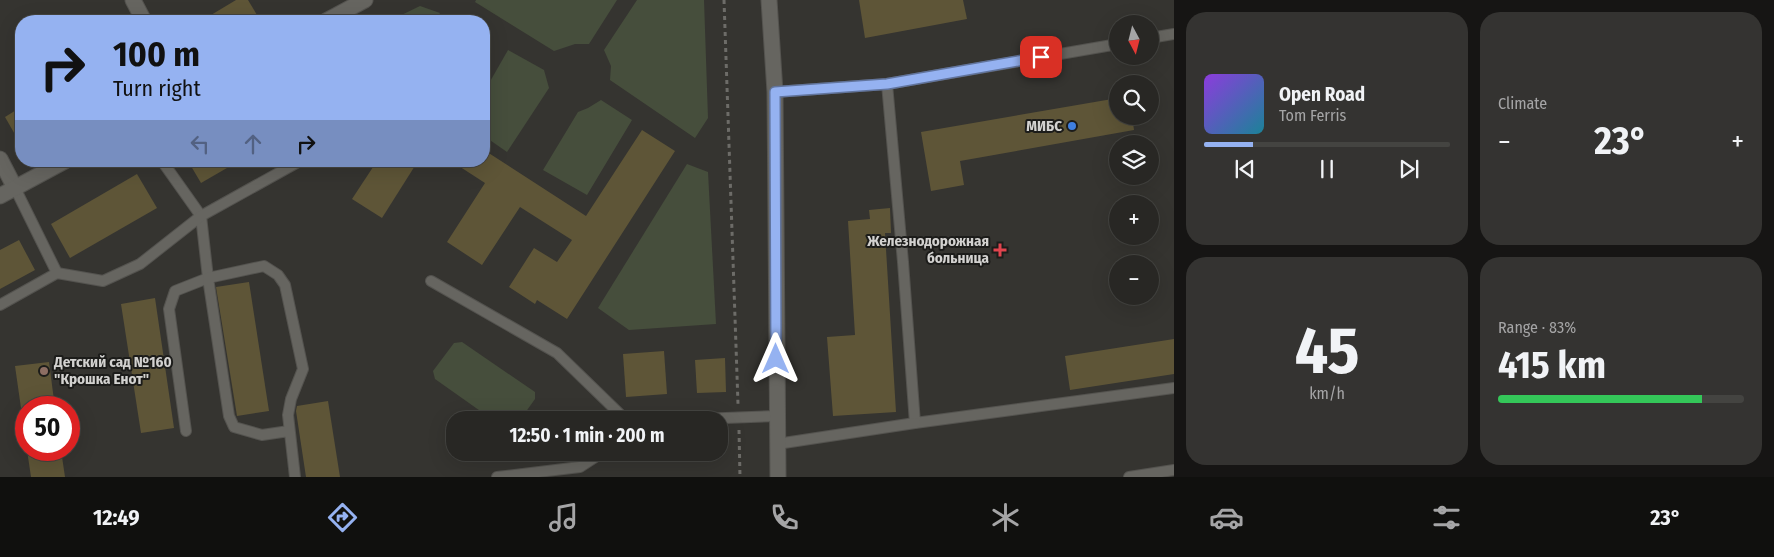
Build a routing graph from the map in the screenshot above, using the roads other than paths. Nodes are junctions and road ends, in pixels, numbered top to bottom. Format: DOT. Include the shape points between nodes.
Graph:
graph roads {
  1 [pos="133,0"];
  2 [pos="365,0"];
  3 [pos="769,0"];
  4 [pos="341,6"];
  5 [pos="141,15"];
  6 [pos="332,15"];
  7 [pos="1174,34"];
  8 [pos="1159,36"];
  9 [pos="1109,46"];
  10 [pos="887,84"];
  11 [pos="775,92"];
  12 [pos="0,159"];
  13 [pos="54,167"];
  14 [pos="166,167"];
  15 [pos="289,167"];
  16 [pos="15,188"];
  17 [pos="0,196"];
  18 [pos="201,216"];
  19 [pos="57,273"];
  20 [pos="208,278"];
  21 [pos="431,281"];
  22 [pos="0,305"];
  23 [pos="1174,388"];
  24 [pos="617,411"];
  25 [pos="777,416"];
  26 [pos="728,418"];
  27 [pos="915,423"];
  28 [pos="289,431"];
  29 [pos="186,432"];
  30 [pos="777,444"];
  31 [pos="588,461"];
  32 [pos="1174,470"];
  33 [pos="295,477"];
  34 [pos="497,477"];
  35 [pos="778,477"];
  36 [pos="1129,477"];
  1 -- 5 [label="main road"];
  2 -- 4 [label="main road"];
  3 -- 11 [label="main road"];
  4 -- 6 [label="main road"];
  7 -- 8 [label="lane"];
  9 -- 10 [label="lane"];
  10 -- 11 [label="lane"];
  10 -- 27 [label="lane"];
  11 -- 25 [label="main road"];
  12 -- 16 [label="main road"];
  13 -- 16 [label="main road"];
  14 -- 18 [label="lane"];
  15 -- 18 [label="lane"];
  16 -- 17 [label="main road"];
  16 -- 19 [label="lane"];
  18 -- 19 [label="lane" via="140,264 103,282"];
  18 -- 20 [label="lane"];
  19 -- 22 [label="lane"];
  20 -- 28 [label="lane" via="229,416 234,427 262,435"];
  20 -- 28 [label="lane" via="264,266 278,275 285,285 303,369 291,399"];
  20 -- 29 [label="lane" via="175,291 169,310"];
  21 -- 24 [label="lane" via="557,353"];
  23 -- 27 [label="lane"];
  25 -- 26 [label="lane"];
  25 -- 30 [label="main road"];
  27 -- 30 [label="lane"];
  28 -- 33 [label="lane"];
  30 -- 35 [label="main road"];
  31 -- 34 [label="lane" via="580,466"];
  32 -- 36 [label="lane"];
}
